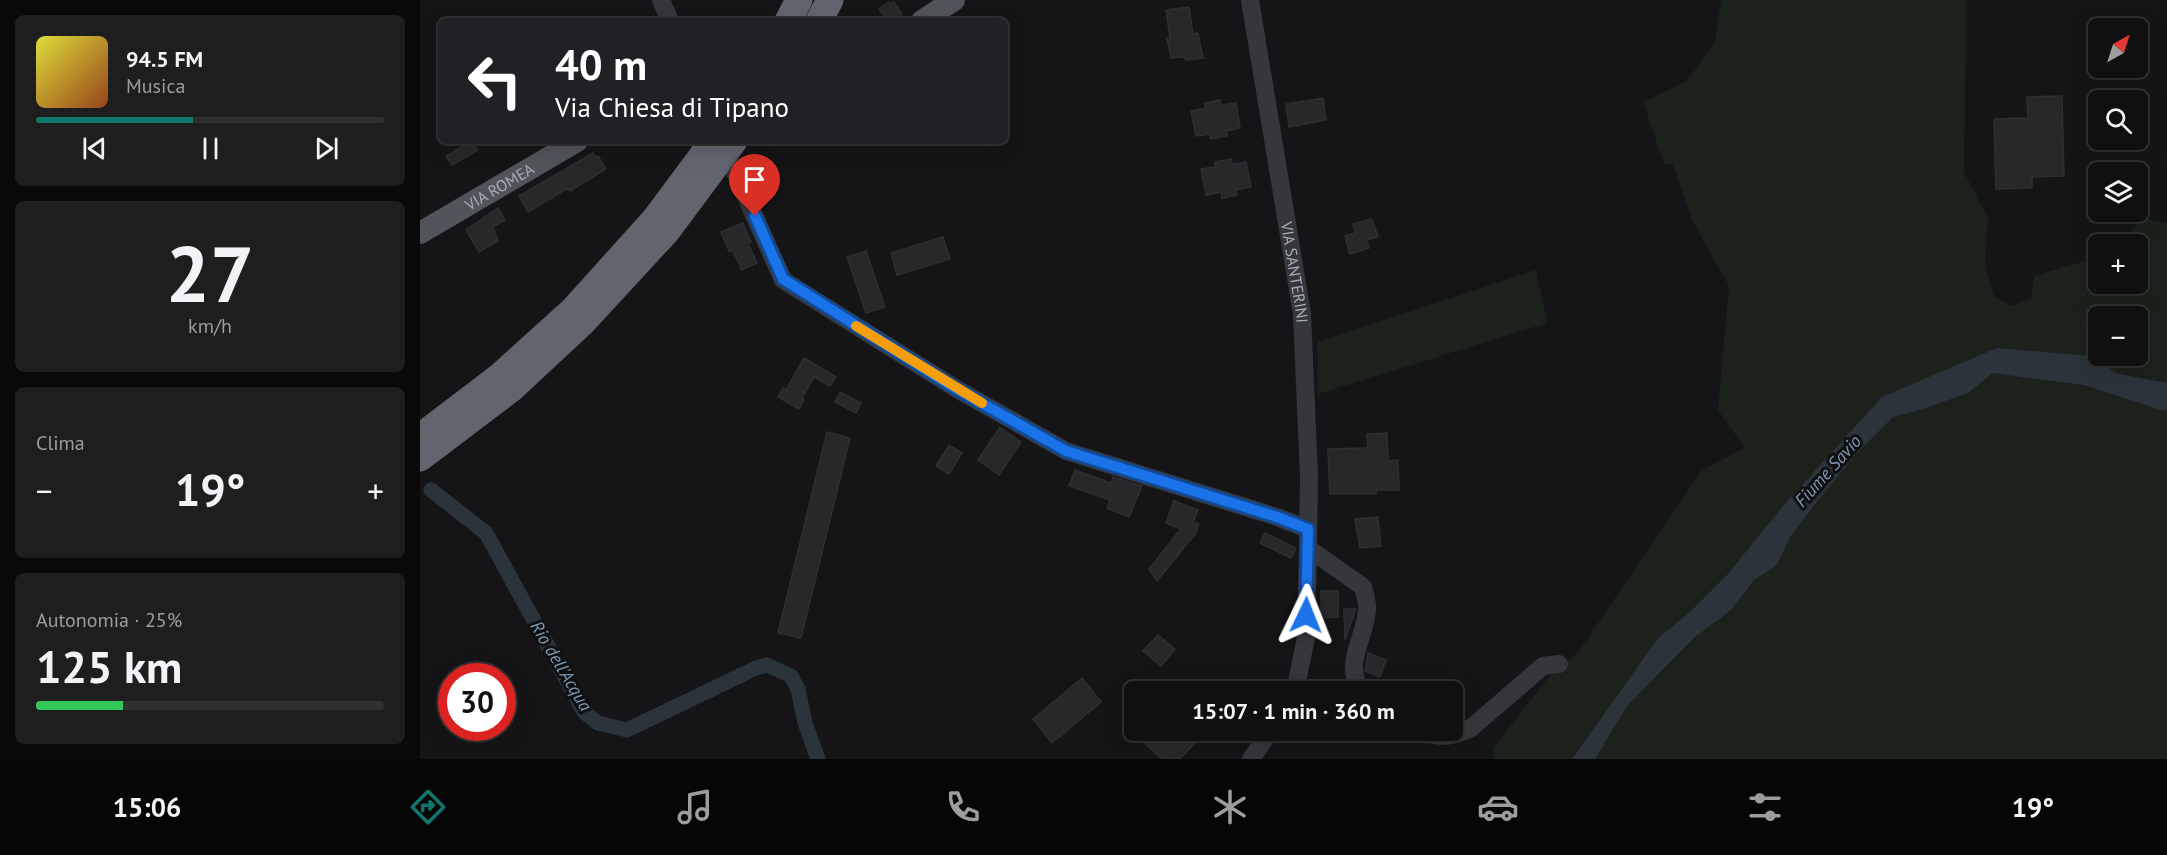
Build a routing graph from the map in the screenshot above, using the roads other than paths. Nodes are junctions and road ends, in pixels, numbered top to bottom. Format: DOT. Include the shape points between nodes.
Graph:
graph roads {
  1 [pos="661,0"];
  2 [pos="819,0"];
  3 [pos="830,0"];
  4 [pos="954,0"];
  5 [pos="1250,0"];
  6 [pos="791,14"];
  7 [pos="668,18"];
  8 [pos="821,18"];
  9 [pos="927,18"];
  10 [pos="572,144"];
  11 [pos="711,144"];
  12 [pos="722,144"];
  13 [pos="732,144"];
  14 [pos="420,233"];
  15 [pos="420,437"];
  16 [pos="420,458"];
  17 [pos="1308,529"];
  18 [pos="1308,548"];
  19 [pos="1559,664"];
  20 [pos="1297,681"];
  21 [pos="1356,681"];
  22 [pos="1463,731"];
  23 [pos="1263,741"];
  24 [pos="1251,759"];
  1 -- 7 [label="street"];
  2 -- 6 [label="highway"];
  3 -- 8 [label="highway"];
  4 -- 9 [label="main road"];
  5 -- 17 [label="street, VIA SANTERINI" via="1302,314"];
  10 -- 14 [label="main road, VIA ROMEA"];
  11 -- 15 [label="highway" via="655,219 573,309 501,376"];
  12 -- 17 [label="street" via="783,279 955,388 1066,451"];
  13 -- 16 [label="highway, bridge" via="668,231 583,322 511,389"];
  17 -- 18 [label="street, VIA SANTERINI"];
  18 -- 20 [label="street, VIA SANTERINI" via="1306,637"];
  18 -- 21 [label="street" via="1363,587 1368,608 1354,657"];
  19 -- 22 [label="street" via="1543,666 1472,728"];
  23 -- 24 [label="street"];
}
